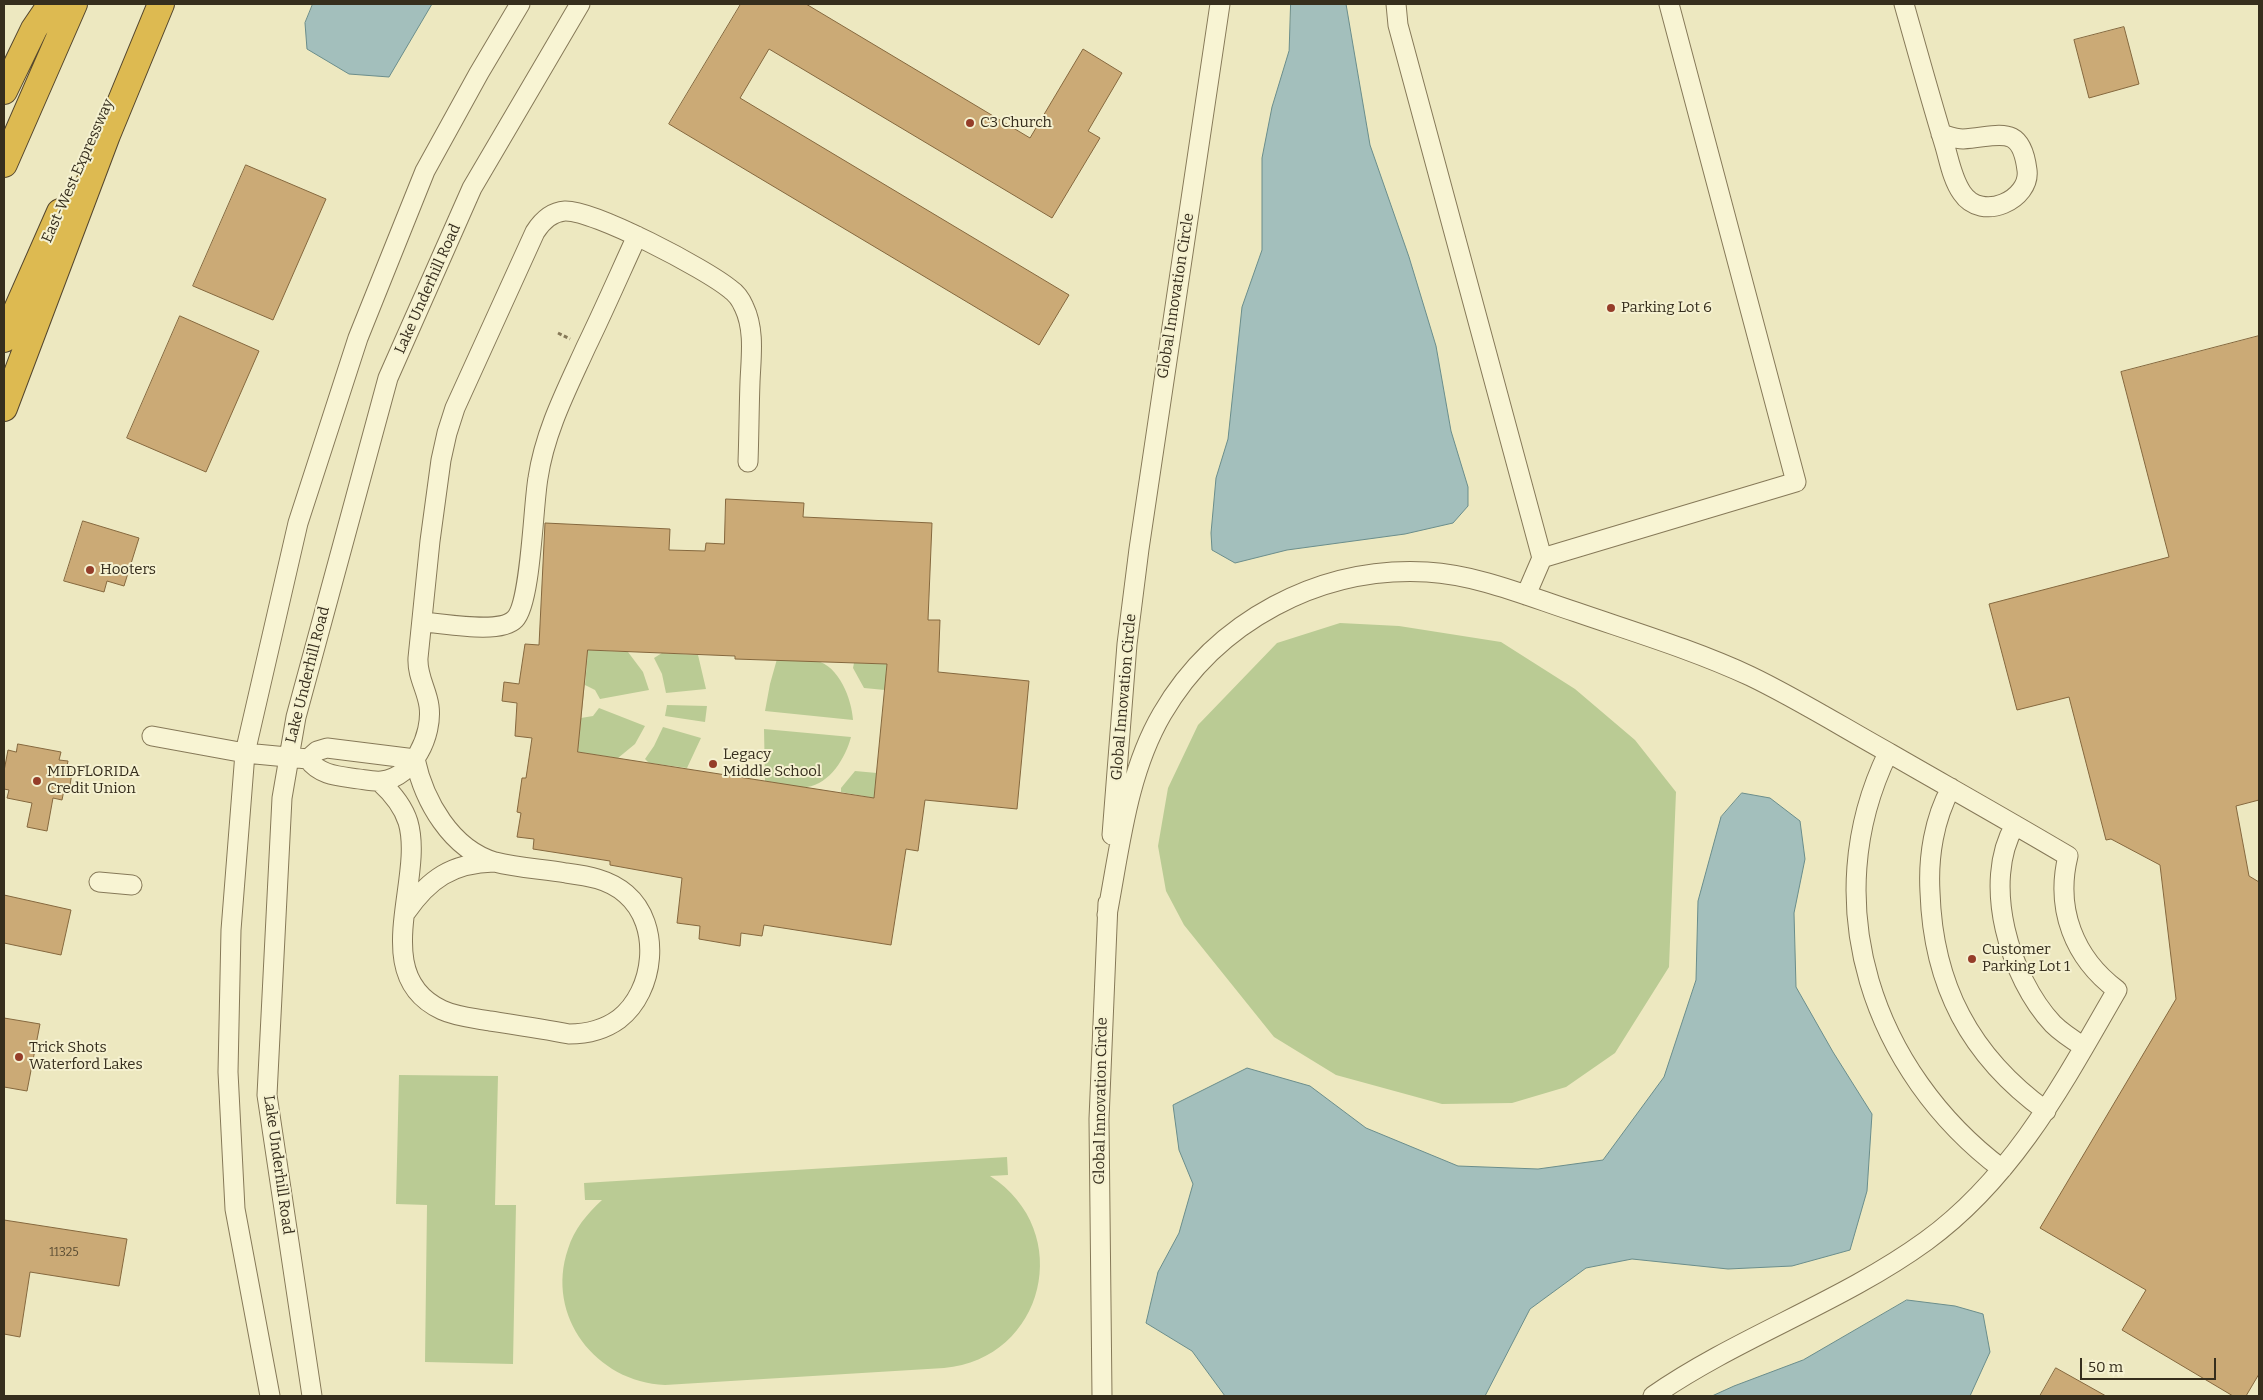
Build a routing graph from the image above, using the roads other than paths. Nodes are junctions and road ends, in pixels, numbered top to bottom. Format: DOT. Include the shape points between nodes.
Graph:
graph roads {
  1 [pos="51,4"];
  2 [pos="74,4"];
  3 [pos="152,4"];
  4 [pos="161,4"];
  5 [pos="520,4"];
  6 [pos="580,4"];
  7 [pos="1220,4"];
  8 [pos="1396,4"];
  9 [pos="1669,4"];
  10 [pos="1904,4"];
  11 [pos="4,91"];
  12 [pos="1941,134"];
  13 [pos="4,164"];
  14 [pos="637,236"];
  15 [pos="4,339"];
  16 [pos="4,408"];
  17 [pos="748,462"];
  18 [pos="1542,558"];
  19 [pos="1526,595"];
  20 [pos="422,622"];
  21 [pos="152,736"];
  22 [pos="245,752"];
  23 [pos="1888,753"];
  24 [pos="288,757"];
  25 [pos="308,759"];
  26 [pos="415,759"];
  27 [pos="380,782"];
  28 [pos="1951,788"];
  29 [pos="2015,825"];
  30 [pos="496,862"];
  31 [pos="99,882"];
  32 [pos="132,885"];
  33 [pos="404,914"];
  34 [pos="1107,916"];
  35 [pos="2084,1047"];
  36 [pos="2046,1112"];
  37 [pos="2002,1169"];
  38 [pos="270,1396"];
  39 [pos="312,1396"];
  40 [pos="1102,1396"];
  41 [pos="1653,1396"];
  1 -- 11 [label="highway" via="34,29"];
  2 -- 13 [label="highway"];
  3 -- 15 [label="highway, East-West Expressway"];
  4 -- 16 [label="highway" via="106,135"];
  5 -- 22 [label="street" via="425,171 358,338 298,523"];
  6 -- 24 [label="street, Lake Underhill Road" via="472,188 388,378"];
  7 -- 34 [label="street, Global Innovation Circle" via="1127,644"];
  8 -- 18 [label="street" via="1398,25"];
  9 -- 18 [label="street" via="1796,482"];
  10 -- 12 [label="street"];
  12 -- 12 [label="street" via="1963,195 1986,208 2001,206 2021,190 2028,175 2025,155 2015,140 1999,134 1962,139"];
  14 -- 17 [label="street" via="726,286 743,306 751,334"];
  14 -- 20 [label="street" via="564,394 546,441 519,615 500,627"];
  14 -- 20 [label="street" via="582,214 565,211 547,218 535,232 447,434 434,508"];
  18 -- 19 [label="street"];
  19 -- 23 [label="street" via="1749,676"];
  19 -- 34 [label="street" via="1447,574 1368,574 1300,593 1230,635 1195,668 1178,690 1144,752 1131,791"];
  20 -- 26 [label="street" via="418,666 430,715 427,733"];
  21 -- 22 [label="street"];
  22 -- 24 [label="street"];
  22 -- 38 [label="street" via="231,930 228,1072 235,1210"];
  23 -- 28 [label="street"];
  23 -- 37 [label="street" via="1871,793 1856,875 1859,932 1867,978 1888,1031 1920,1088 1958,1132"];
  24 -- 25 [label="street"];
  24 -- 39 [label="street, Lake Underhill Road" via="282,798 267,1095"];
  25 -- 26 [label="street" via="316,751 327,748"];
  25 -- 27 [label="street" via="325,773"];
  26 -- 27 [label="street" via="398,775"];
  26 -- 30 [label="street" via="422,782 442,822 463,845"];
  27 -- 33 [label="street" via="400,805 410,834 412,853"];
  28 -- 29 [label="street"];
  28 -- 36 [label="street" via="1937,822 1930,867 1931,922 1943,975 1958,1012 1982,1051 2010,1083"];
  29 -- 35 [label="street" via="2005,847 2001,886 2009,944 2023,980 2036,1002 2059,1029"];
  29 -- 35 [label="street" via="2068,856 2064,895 2070,930 2090,964 2117,990"];
  30 -- 33 [label="street" via="470,864 446,873 425,888"];
  30 -- 33 [label="street" via="600,879 632,900 645,922 649,960 638,996 619,1018 601,1029 569,1034 442,1010 417,989 406,969 402,945"];
  31 -- 32 [label="street"];
  34 -- 40 [label="street, Global Innovation Circle" via="1100,1120"];
  35 -- 36 [label="street"];
  36 -- 37 [label="street"];
  37 -- 41 [label="street" via="1954,1218 1906,1254"];
}
